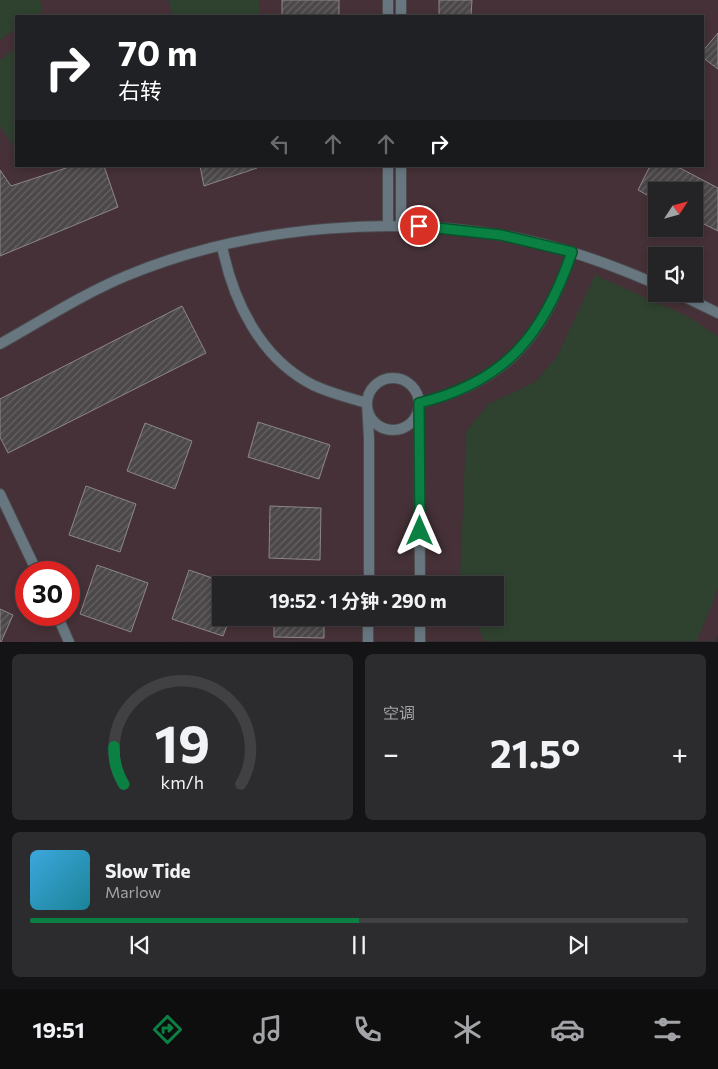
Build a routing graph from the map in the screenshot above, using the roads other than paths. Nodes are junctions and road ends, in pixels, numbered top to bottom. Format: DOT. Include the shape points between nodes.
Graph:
graph roads {
  1 [pos="388,0"];
  2 [pos="401,0"];
  3 [pos="388,15"];
  4 [pos="401,15"];
  5 [pos="388,167"];
  6 [pos="401,167"];
  7 [pos="388,226"];
  8 [pos="401,226"];
  9 [pos="222,246"];
  10 [pos="572,252"];
  11 [pos="648,281"];
  12 [pos="695,302"];
  13 [pos="718,313"];
  14 [pos="0,344"];
  15 [pos="367,403"];
  16 [pos="419,403"];
  17 [pos="0,494"];
  18 [pos="32,561"];
  19 [pos="369,576"];
  20 [pos="420,576"];
  21 [pos="62,626"];
  22 [pos="368,626"];
  23 [pos="420,626"];
  24 [pos="69,642"];
  25 [pos="368,642"];
  26 [pos="420,642"];
  1 -- 3 [label="street"];
  2 -- 4 [label="street"];
  5 -- 7 [label="street"];
  6 -- 8 [label="street"];
  7 -- 8 [label="street"];
  7 -- 9 [label="street" via="280,234"];
  8 -- 10 [label="street" via="501,235"];
  9 -- 14 [label="street" via="124,277"];
  9 -- 15 [label="street" via="241,307 278,360 313,385"];
  10 -- 11 [label="street"];
  10 -- 16 [label="street" via="543,319 512,358 489,376 464,389"];
  12 -- 13 [label="street"];
  15 -- 16 [label="street" via="372,388 385,379 393,378 401,379 414,388"];
  15 -- 16 [label="street" via="372,419 393,430 409,424 418,411"];
  15 -- 19 [label="street"];
  16 -- 20 [label="street"];
  17 -- 18 [label="street"];
  21 -- 24 [label="street"];
  22 -- 25 [label="street"];
  23 -- 26 [label="street"];
}
